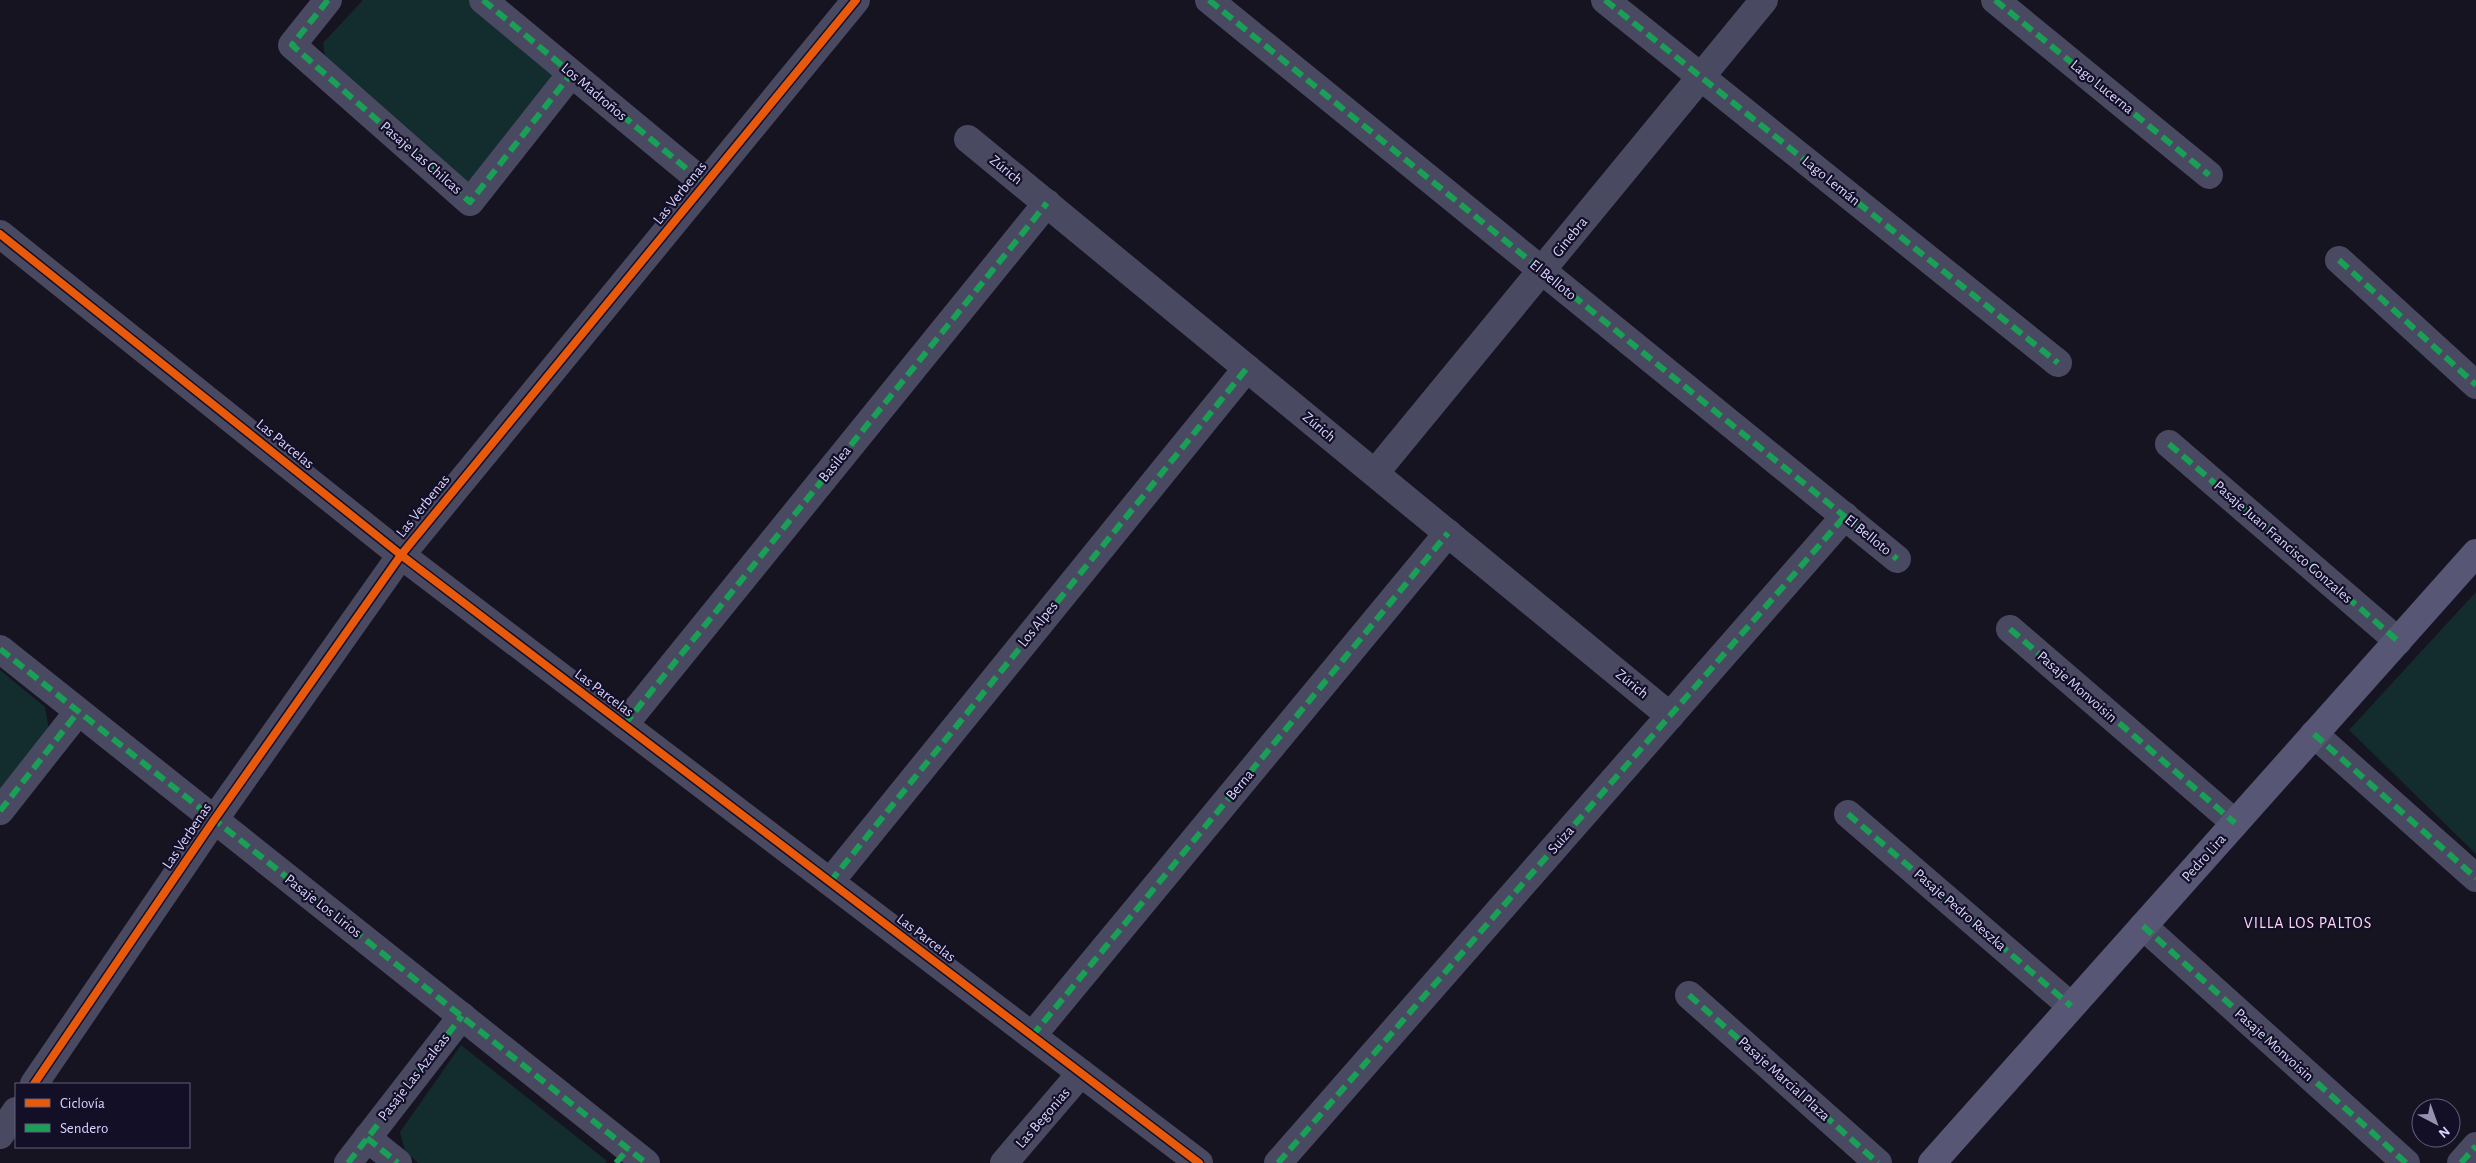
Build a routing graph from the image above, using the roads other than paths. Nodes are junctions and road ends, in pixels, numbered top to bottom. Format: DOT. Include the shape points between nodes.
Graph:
graph roads {
  1 [pos="328,0"];
  2 [pos="483,0"];
  3 [pos="856,0"];
  4 [pos="1209,0"];
  5 [pos="1605,0"];
  6 [pos="1764,0"];
  7 [pos="1995,0"];
  8 [pos="572,74"];
  9 [pos="1701,77"];
  10 [pos="968,139"];
  11 [pos="2209,175"];
  12 [pos="705,184"];
  13 [pos="1047,203"];
  14 [pos="0,234"];
  15 [pos="2339,260"];
  16 [pos="1542,271"];
  17 [pos="2058,363"];
  18 [pos="1247,368"];
  19 [pos="2476,385"];
  20 [pos="2169,444"];
  21 [pos="1375,473"];
  22 [pos="1845,516"];
  23 [pos="1448,533"];
  24 [pos="2476,553"];
  25 [pos="401,555"];
  26 [pos="1897,560"];
  27 [pos="2010,629"];
  28 [pos="2398,641"];
  29 [pos="0,649"];
  30 [pos="78,712"];
  31 [pos="1670,716"];
  32 [pos="624,725"];
  33 [pos="2314,734"];
  34 [pos="0,811"];
  35 [pos="1848,814"];
  36 [pos="214,820"];
  37 [pos="2235,823"];
  38 [pos="2476,878"];
  39 [pos="830,882"];
  40 [pos="2143,926"];
  41 [pos="1690,995"];
  42 [pos="2071,1006"];
  43 [pos="462,1016"];
  44 [pos="1032,1036"];
  45 [pos="1081,1073"];
  46 [pos="35,1083"];
  47 [pos="15,1112"];
  48 [pos="0,1135"];
  49 [pos="367,1138"];
  50 [pos="2476,1146"];
  51 [pos="630,1158"];
  52 [pos="348,1163"];
  53 [pos="398,1163"];
  54 [pos="1004,1163"];
  55 [pos="1199,1163"];
  56 [pos="1278,1163"];
  57 [pos="1878,1163"];
  58 [pos="1932,1163"];
  59 [pos="2406,1163"];
  60 [pos="2461,1163"];
  1 -- 8 [label="street, Pasaje Las Chilcas" via="292,45 470,202"];
  2 -- 8 [label="street, Los Madroños"];
  3 -- 12 [label="street, Las Verbenas"];
  4 -- 16 [label="street, El Belloto"];
  5 -- 9 [label="street, Lago Lemán"];
  6 -- 9 [label="street, Ginebra"];
  7 -- 11 [label="street, Lago Lucerna"];
  8 -- 12 [label="street, Los Madroños"];
  9 -- 16 [label="street, Ginebra"];
  9 -- 17 [label="street, Lago Lemán"];
  10 -- 13 [label="street, Zúrich"];
  12 -- 25 [label="street, Las Verbenas"];
  13 -- 18 [label="street, Zúrich"];
  13 -- 32 [label="street, Basilea"];
  14 -- 25 [label="street, Las Parcelas"];
  15 -- 19 [label="street"];
  16 -- 21 [label="street, Ginebra"];
  16 -- 22 [label="street, El Belloto"];
  18 -- 21 [label="street, Zúrich"];
  18 -- 39 [label="street, Los Alpes"];
  20 -- 28 [label="street, Pasaje Juan Francisco Gonzales"];
  21 -- 23 [label="street, Zúrich"];
  22 -- 26 [label="street, El Belloto"];
  22 -- 31 [label="street, Suiza"];
  23 -- 31 [label="street, Zúrich"];
  23 -- 44 [label="street, Berna"];
  24 -- 28 [label="street, Pedro Lira"];
  25 -- 32 [label="street, Las Parcelas"];
  25 -- 36 [label="street, Las Verbenas"];
  27 -- 37 [label="street, Pasaje Monvoisin"];
  28 -- 33 [label="street, Pedro Lira"];
  29 -- 30 [label="street, Pasaje Los Lirios"];
  30 -- 34 [label="street"];
  30 -- 36 [label="street, Pasaje Los Lirios"];
  31 -- 56 [label="street, Suiza"];
  32 -- 39 [label="street, Las Parcelas"];
  33 -- 37 [label="street, Pedro Lira"];
  33 -- 38 [label="street"];
  35 -- 42 [label="street, Pasaje Pedro Reszka"];
  36 -- 43 [label="street, Pasaje Los Lirios"];
  36 -- 46 [label="street, Las Verbenas"];
  37 -- 40 [label="street, Pedro Lira"];
  39 -- 44 [label="street, Las Parcelas"];
  40 -- 42 [label="street, Pedro Lira"];
  40 -- 59 [label="street, Pasaje Monvoisin"];
  41 -- 57 [label="street, Pasaje Marcial Plaza"];
  42 -- 58 [label="street, Pedro Lira"];
  43 -- 49 [label="street, Pasaje Las Azaleas"];
  43 -- 51 [label="street, Pasaje Los Lirios"];
  44 -- 45 [label="street, Las Parcelas"];
  45 -- 54 [label="street, Las Begonias"];
  45 -- 55 [label="street, Las Parcelas"];
  47 -- 48 [label="street"];
  49 -- 52 [label="street, Pasaje Las Azaleas"];
  49 -- 53 [label="street"];
  50 -- 60 [label="street"];
}
